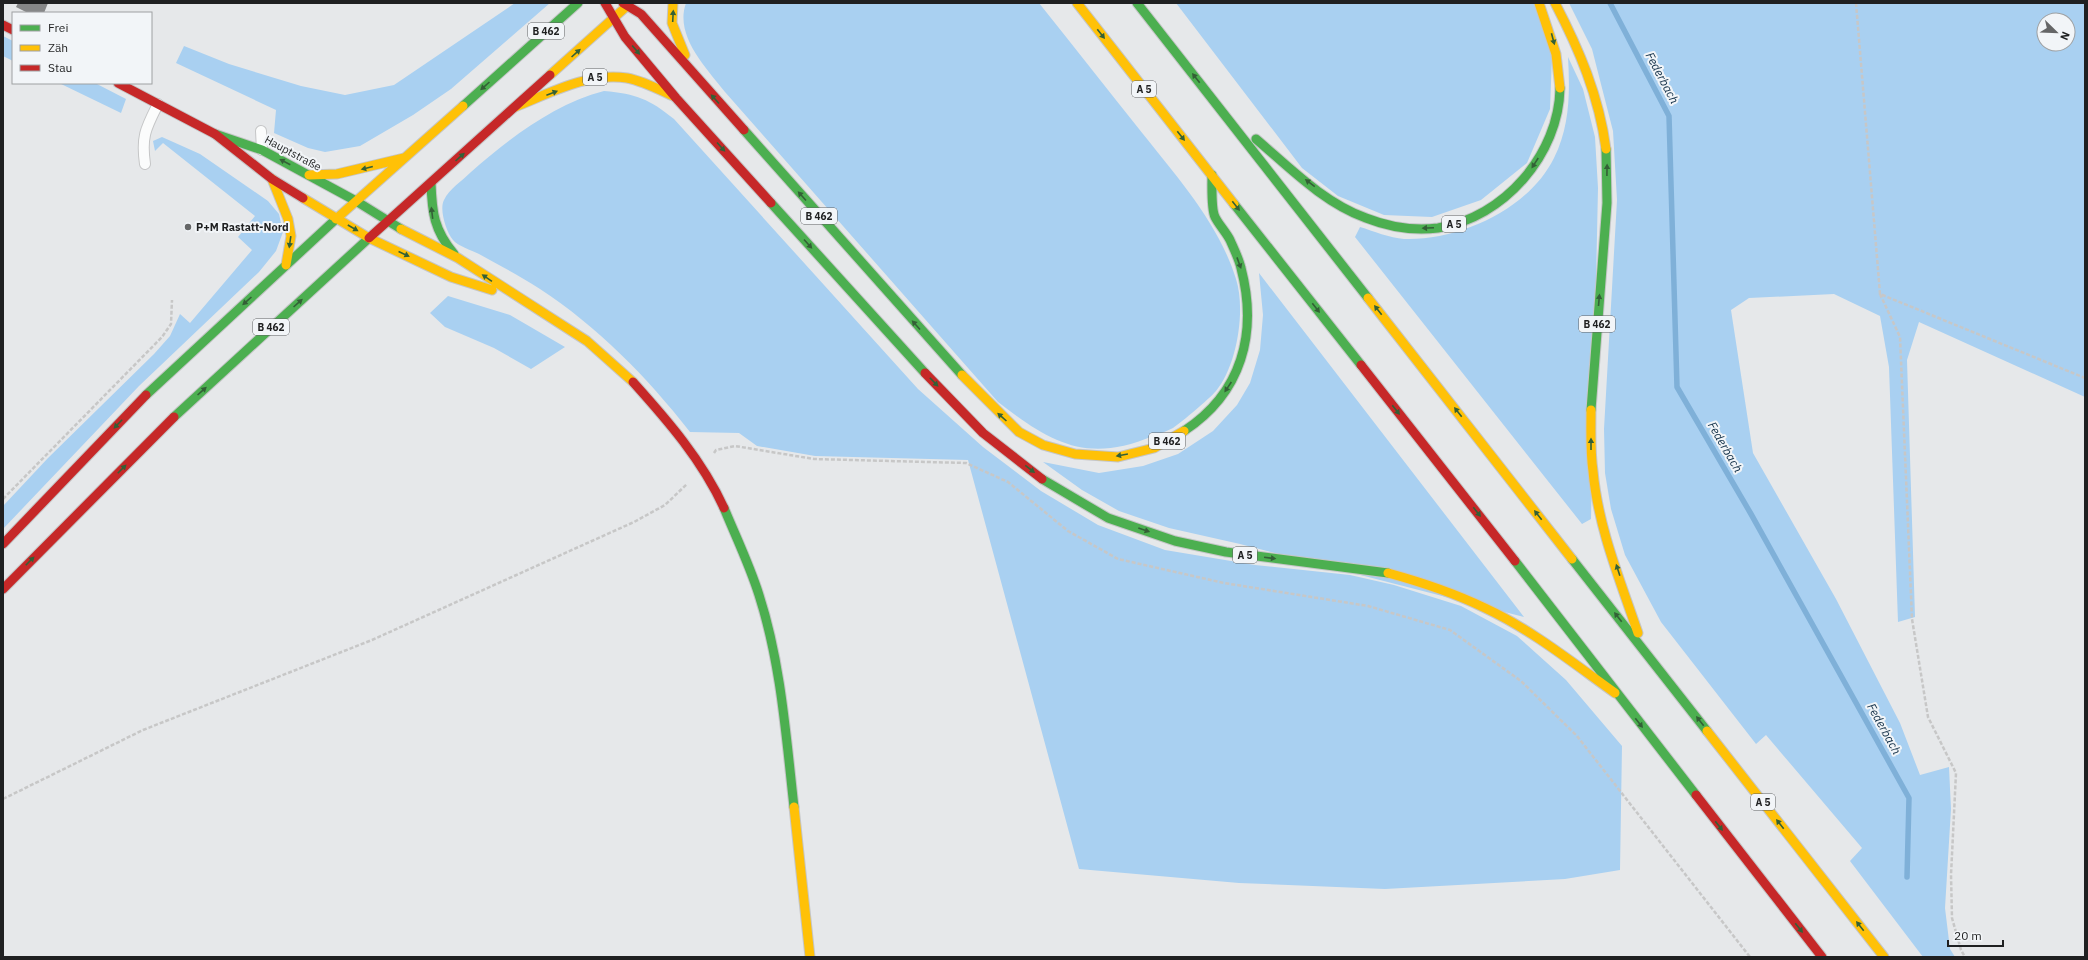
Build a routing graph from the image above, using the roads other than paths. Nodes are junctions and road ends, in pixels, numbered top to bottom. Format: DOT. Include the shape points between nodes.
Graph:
graph roads {
  1 [pos="578,3"];
  2 [pos="605,3"];
  3 [pos="673,3"];
  4 [pos="1077,3"];
  5 [pos="1137,3"];
  6 [pos="1539,3"];
  7 [pos="1556,3"];
  8 [pos="627,4"];
  9 [pos="614,18"];
  10 [pos="3,25"];
  11 [pos="12,30"];
  12 [pos="696,78"];
  13 [pos="120,84"];
  14 [pos="676,98"];
  15 [pos="158,104"];
  16 [pos="516,107"];
  17 [pos="1220,109"];
  18 [pos="261,131"];
  19 [pos="215,134"];
  20 [pos="262,150"];
  21 [pos="404,158"];
  22 [pos="145,164"];
  23 [pos="309,175"];
  24 [pos="1212,175"];
  25 [pos="272,179"];
  26 [pos="431,183"];
  27 [pos="356,201"];
  28 [pos="336,219"];
  29 [pos="388,222"];
  30 [pos="369,238"];
  31 [pos="458,258"];
  32 [pos="286,266"];
  33 [pos="516,298"];
  34 [pos="3,544"];
  35 [pos="3,589"];
  36 [pos="1642,648"];
  37 [pos="1615,693"];
  38 [pos="810,957"];
  39 [pos="1822,957"];
  40 [pos="1884,957"];
  1 -- 21 [label="main road, B 462, one-way"];
  2 -- 9 [label="main road, A 5"];
  12 -- 3 [label="main road, B 462, one-way" via="672,23"];
  4 -- 24 [label="main road, A 5, one-way"];
  17 -- 5 [label="main road, A 5, one-way"];
  6 -- 17 [label="main road, A 5, one-way" via="1553,36 1560,68 1558,109 1546,147 1526,177 1505,198 1475,216 1444,227 1414,228 1382,224 1345,210 1296,173"];
  36 -- 7 [label="main road, B 462, one-way" via="1599,508 1591,450 1606,216 1607,153 1597,101 1576,43"];
  8 -- 9 [label="main road, B 462"];
  8 -- 12 [label="main road, B 462" via="641,14"];
  9 -- 14 [label="main road, A 5, one-way" via="625,37"];
  16 -- 9 [label="main road, B 462, one-way"];
  10 -- 11 [label="main road"];
  24 -- 12 [label="main road, B 462, one-way" via="1214,216 1230,240 1241,268 1249,313 1245,348 1234,378 1216,404 1186,430 1154,448 1118,457 1075,454 1043,445 1019,432 1000,416"];
  13 -- 15 [label="main road, Hauptstraße"];
  16 -- 14 [label="main road, A 5, one-way" via="592,78 609,76 629,78"];
  14 -- 37 [label="main road, A 5, one-way" via="907,354 983,433 1047,483 1108,518 1175,541 1226,552 1384,572 1434,586 1486,608 1530,633"];
  15 -- 19 [label="main road, Hauptstraße"];
  15 -- 22 [label="lane" via="144,132"];
  26 -- 16 [label="main road, B 462, one-way"];
  36 -- 17 [label="main road, A 5, one-way"];
  18 -- 20 [label="lane"];
  19 -- 20 [label="main road, Hauptstraße"];
  19 -- 25 [label="main road, Hauptstraße"];
  23 -- 20 [label="main road, Hauptstraße, one-way"];
  21 -- 23 [label="main road, one-way" via="337,174"];
  21 -- 27 [label="main road, B 462"];
  23 -- 27 [label="main road, Hauptstraße"];
  24 -- 37 [label="main road, A 5, one-way"];
  25 -- 28 [label="main road, Hauptstraße"];
  25 -- 32 [label="main road, one-way" via="288,219 291,236"];
  26 -- 29 [label="main road, B 462"];
  31 -- 26 [label="main road, one-way" via="443,242 436,229 432,214"];
  27 -- 28 [label="main road, B 462"];
  27 -- 29 [label="main road, Hauptstraße"];
  28 -- 30 [label="main road, Hauptstraße, one-way"];
  28 -- 32 [label="main road, B 462"];
  29 -- 30 [label="main road, B 462"];
  29 -- 31 [label="main road, Hauptstraße"];
  30 -- 33 [label="main road, Hauptstraße, one-way" via="451,277"];
  35 -- 30 [label="main road, B 462, one-way" via="174,417"];
  33 -- 31 [label="main road, one-way"];
  32 -- 34 [label="main road, B 462, one-way" via="145,396"];
  33 -- 38 [label="main road" via="587,341 633,382 675,429 723,506 759,594 775,661 785,728"];
  40 -- 36 [label="main road, A 5, one-way"];
  37 -- 39 [label="main road, A 5, one-way"];
}
